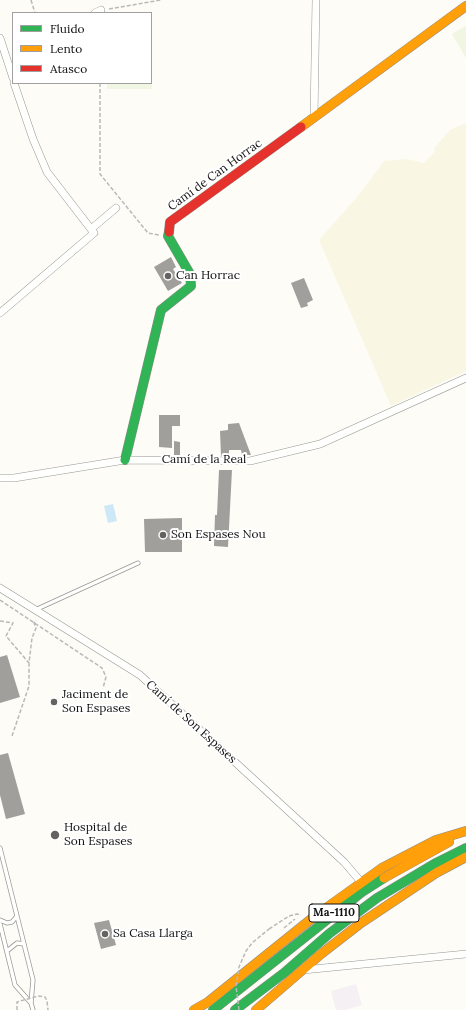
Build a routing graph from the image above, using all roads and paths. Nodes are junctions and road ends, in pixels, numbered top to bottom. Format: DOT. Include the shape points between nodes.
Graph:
graph roads {
  1 [pos="31,0"];
  2 [pos="161,0"];
  3 [pos="316,0"];
  4 [pos="466,6"];
  5 [pos="35,12"];
  6 [pos="98,12"];
  7 [pos="0,38"];
  8 [pos="10,61"];
  9 [pos="12,72"];
  10 [pos="14,84"];
  11 [pos="100,84"];
  12 [pos="314,118"];
  13 [pos="116,208"];
  14 [pos="92,231"];
  15 [pos="168,236"];
  16 [pos="0,313"];
  17 [pos="466,378"];
  18 [pos="125,460"];
  19 [pos="0,478"];
  20 [pos="138,563"];
  21 [pos="0,588"];
  22 [pos="0,600"];
  23 [pos="37,612"];
  24 [pos="0,621"];
  25 [pos="34,623"];
  26 [pos="29,663"];
  27 [pos="103,688"];
  28 [pos="12,736"];
  29 [pos="466,831"];
  30 [pos="466,834"];
  31 [pos="0,848"];
  32 [pos="466,848"];
  33 [pos="466,857"];
  34 [pos="361,882"];
  35 [pos="302,915"];
  36 [pos="17,916"];
  37 [pos="0,920"];
  38 [pos="0,924"];
  39 [pos="24,944"];
  40 [pos="7,951"];
  41 [pos="466,954"];
  42 [pos="303,970"];
  43 [pos="31,1003"];
  44 [pos="17,1010"];
  45 [pos="33,1010"];
  46 [pos="48,1010"];
  47 [pos="194,1010"];
  48 [pos="213,1010"];
  49 [pos="234,1010"];
  50 [pos="239,1010"];
  51 [pos="256,1010"];
  1 -- 5 [label="path"];
  2 -- 6 [label="path"];
  3 -- 12 [label="street"];
  4 -- 12 [label="main road, Camí de Can Horrac"];
  7 -- 8 [label="street"];
  8 -- 9 [label="street"];
  10 -- 14 [label="street" via="47,172"];
  11 -- 15 [label="path" via="100,174 148,233"];
  12 -- 15 [label="main road, Camí de Can Horrac" via="170,222"];
  13 -- 14 [label="street"];
  14 -- 16 [label="street"];
  15 -- 18 [label="main road" via="190,274 191,286 162,310"];
  17 -- 18 [label="street, Camí de la Real" via="320,444 250,461"];
  18 -- 19 [label="street, Camí de la Real"];
  20 -- 23 [label="lane"];
  21 -- 23 [label="street, Camí de Son Espases"];
  22 -- 25 [label="path"];
  23 -- 25 [label="path"];
  23 -- 34 [label="street, Camí de Son Espases" via="140,675 344,862"];
  24 -- 26 [label="path" via="13,623 6,636"];
  25 -- 26 [label="path" via="36,628"];
  25 -- 27 [label="path" via="102,668 106,677"];
  26 -- 28 [label="path" via="29,686"];
  29 -- 34 [label="main road" via="436,840"];
  30 -- 48 [label="main road, Ma-1110" via="397,870 362,892"];
  31 -- 36 [label="lane"];
  32 -- 49 [label="main road, Ma-1110" via="377,898"];
  33 -- 42 [label="main road" via="385,906"];
  34 -- 47 [label="main road" via="208,1002"];
  35 -- 50 [label="path, bridge" via="289,916 269,929 246,951 239,967 236,986"];
  36 -- 37 [label="lane" via="12,922"];
  36 -- 39 [label="lane"];
  38 -- 40 [label="lane"];
  39 -- 40 [label="lane" via="17,943"];
  39 -- 43 [label="lane" via="33,980"];
  40 -- 43 [label="lane" via="15,985"];
  41 -- 42 [label="street"];
  42 -- 51 [label="main road"];
  43 -- 45 [label="lane"];
  44 -- 46 [label="path, bridge" via="17,1002 38,996 45,997"];
}
